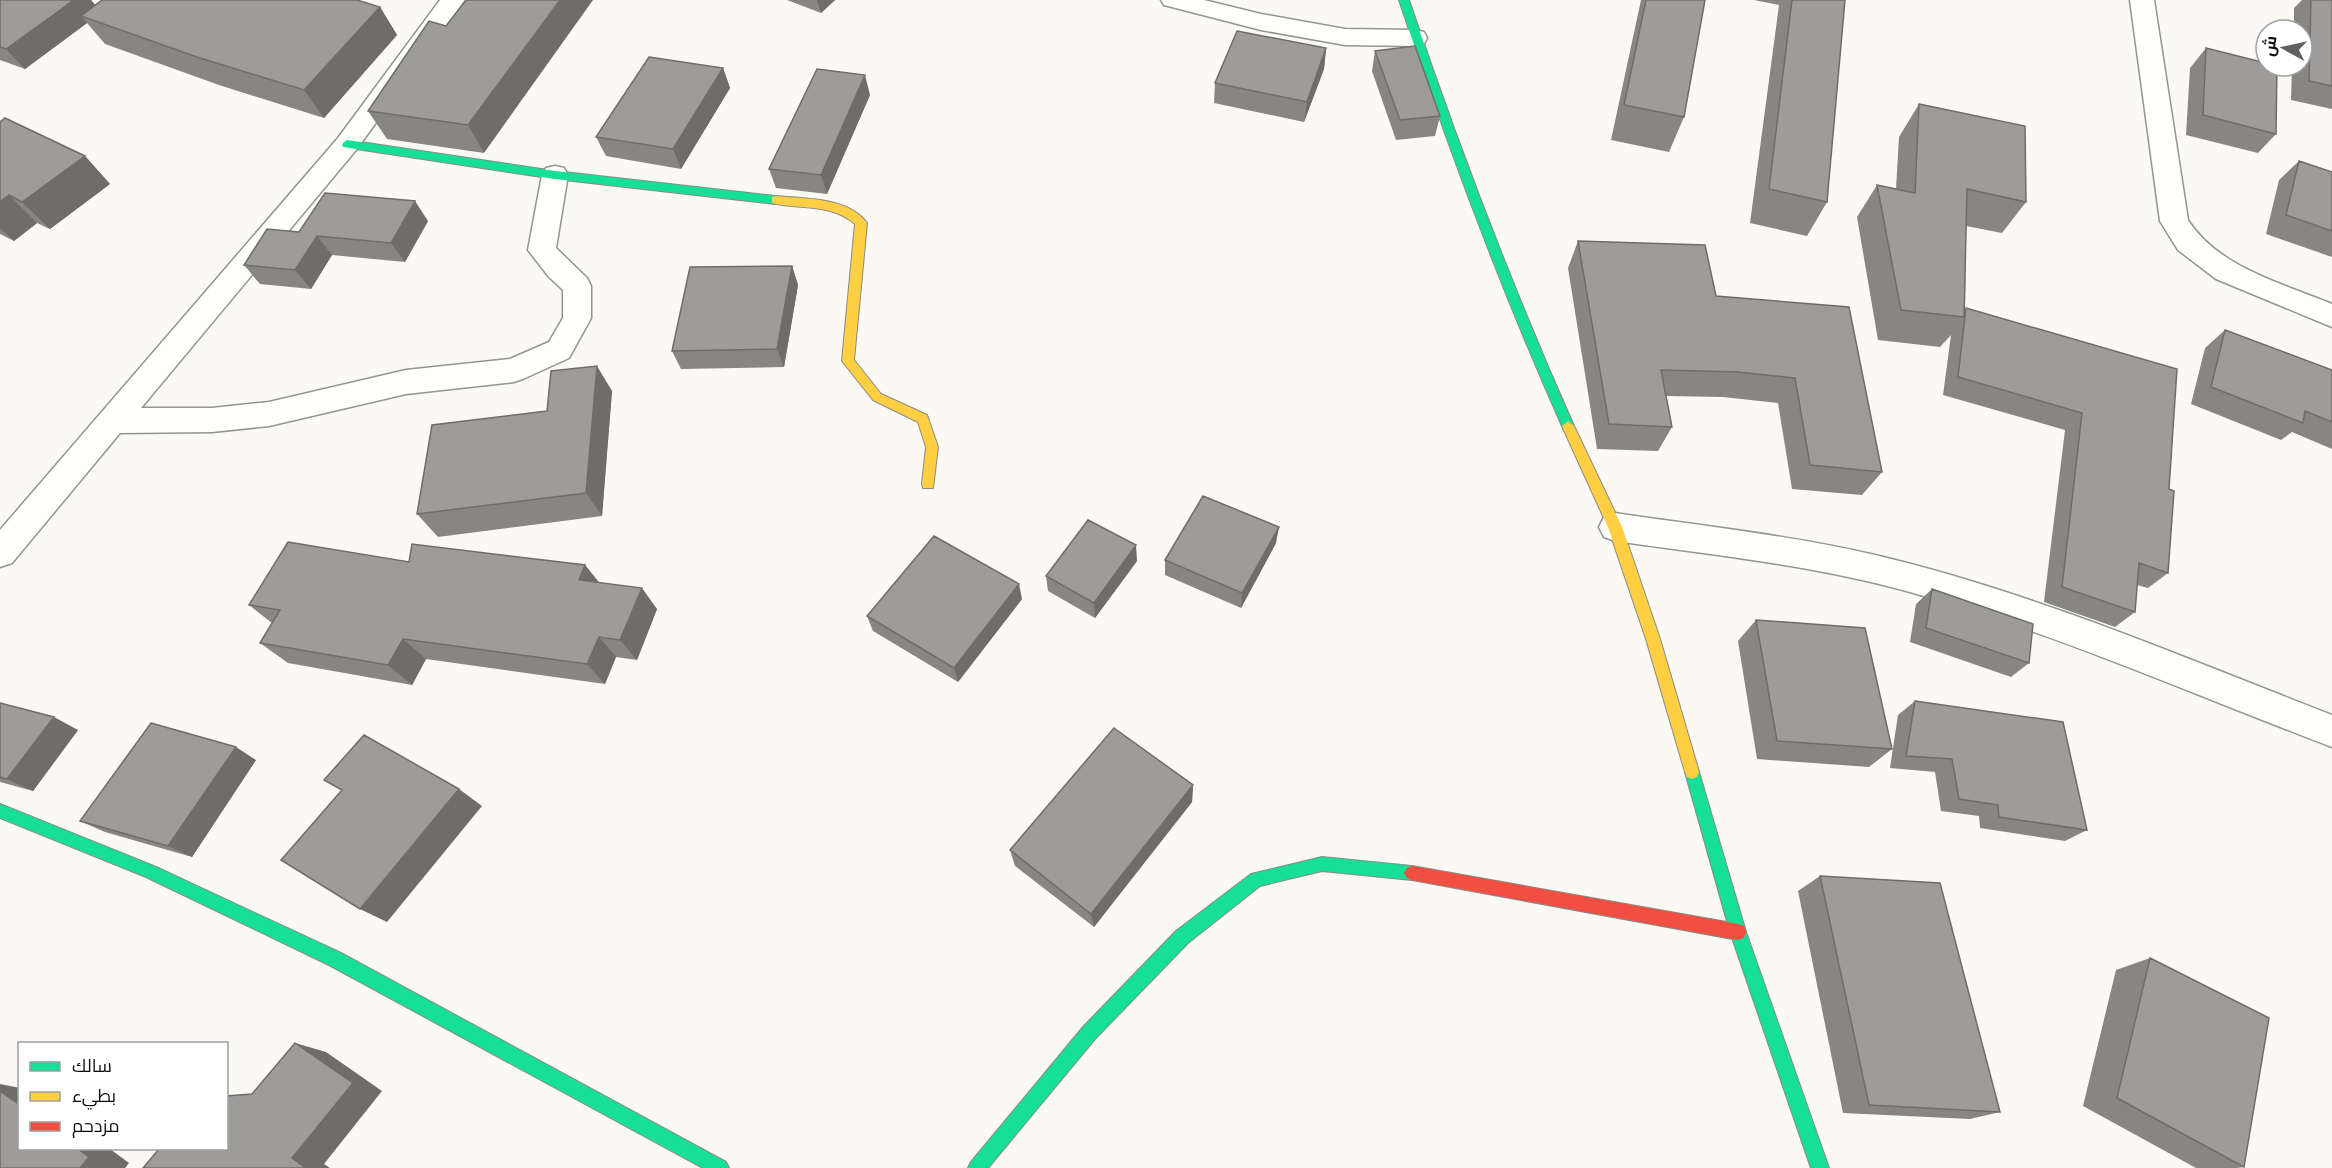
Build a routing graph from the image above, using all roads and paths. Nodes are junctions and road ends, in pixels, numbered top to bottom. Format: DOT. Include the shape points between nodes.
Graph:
graph roads {
  1 [pos="453,0"];
  2 [pos="1173,0"];
  3 [pos="1404,0"];
  4 [pos="2142,0"];
  5 [pos="1415,38"];
  6 [pos="346,144"];
  7 [pos="555,175"];
  8 [pos="2332,316"];
  9 [pos="113,421"];
  10 [pos="928,484"];
  11 [pos="1615,527"];
  12 [pos="0,553"];
  13 [pos="2332,731"];
  14 [pos="0,811"];
  15 [pos="1738,932"];
  16 [pos="720,1168"];
  17 [pos="977,1168"];
  18 [pos="1820,1168"];
  1 -- 6 [label="street"];
  2 -- 5 [label="street" via="1261,22 1345,37"];
  3 -- 5 [label="street"];
  4 -- 8 [label="street" via="2174,221 2188,243 2226,272"];
  5 -- 11 [label="street" via="1496,253"];
  6 -- 7 [label="street"];
  6 -- 9 [label="street"];
  7 -- 9 [label="street" via="542,250 577,286 577,318 559,350 514,370 406,382 269,414 212,420"];
  7 -- 10 [label="street" via="833,207 854,214 861,223 848,361 877,397 923,419 932,447"];
  9 -- 12 [label="street"];
  11 -- 13 [label="street" via="1836,560 1909,577 2016,610"];
  11 -- 15 [label="street" via="1653,639"];
  14 -- 16 [label="street" via="151,872 335,959"];
  15 -- 17 [label="street" via="1399,871 1322,864 1256,879 1174,945 1089,1033"];
  15 -- 18 [label="street"];
}
